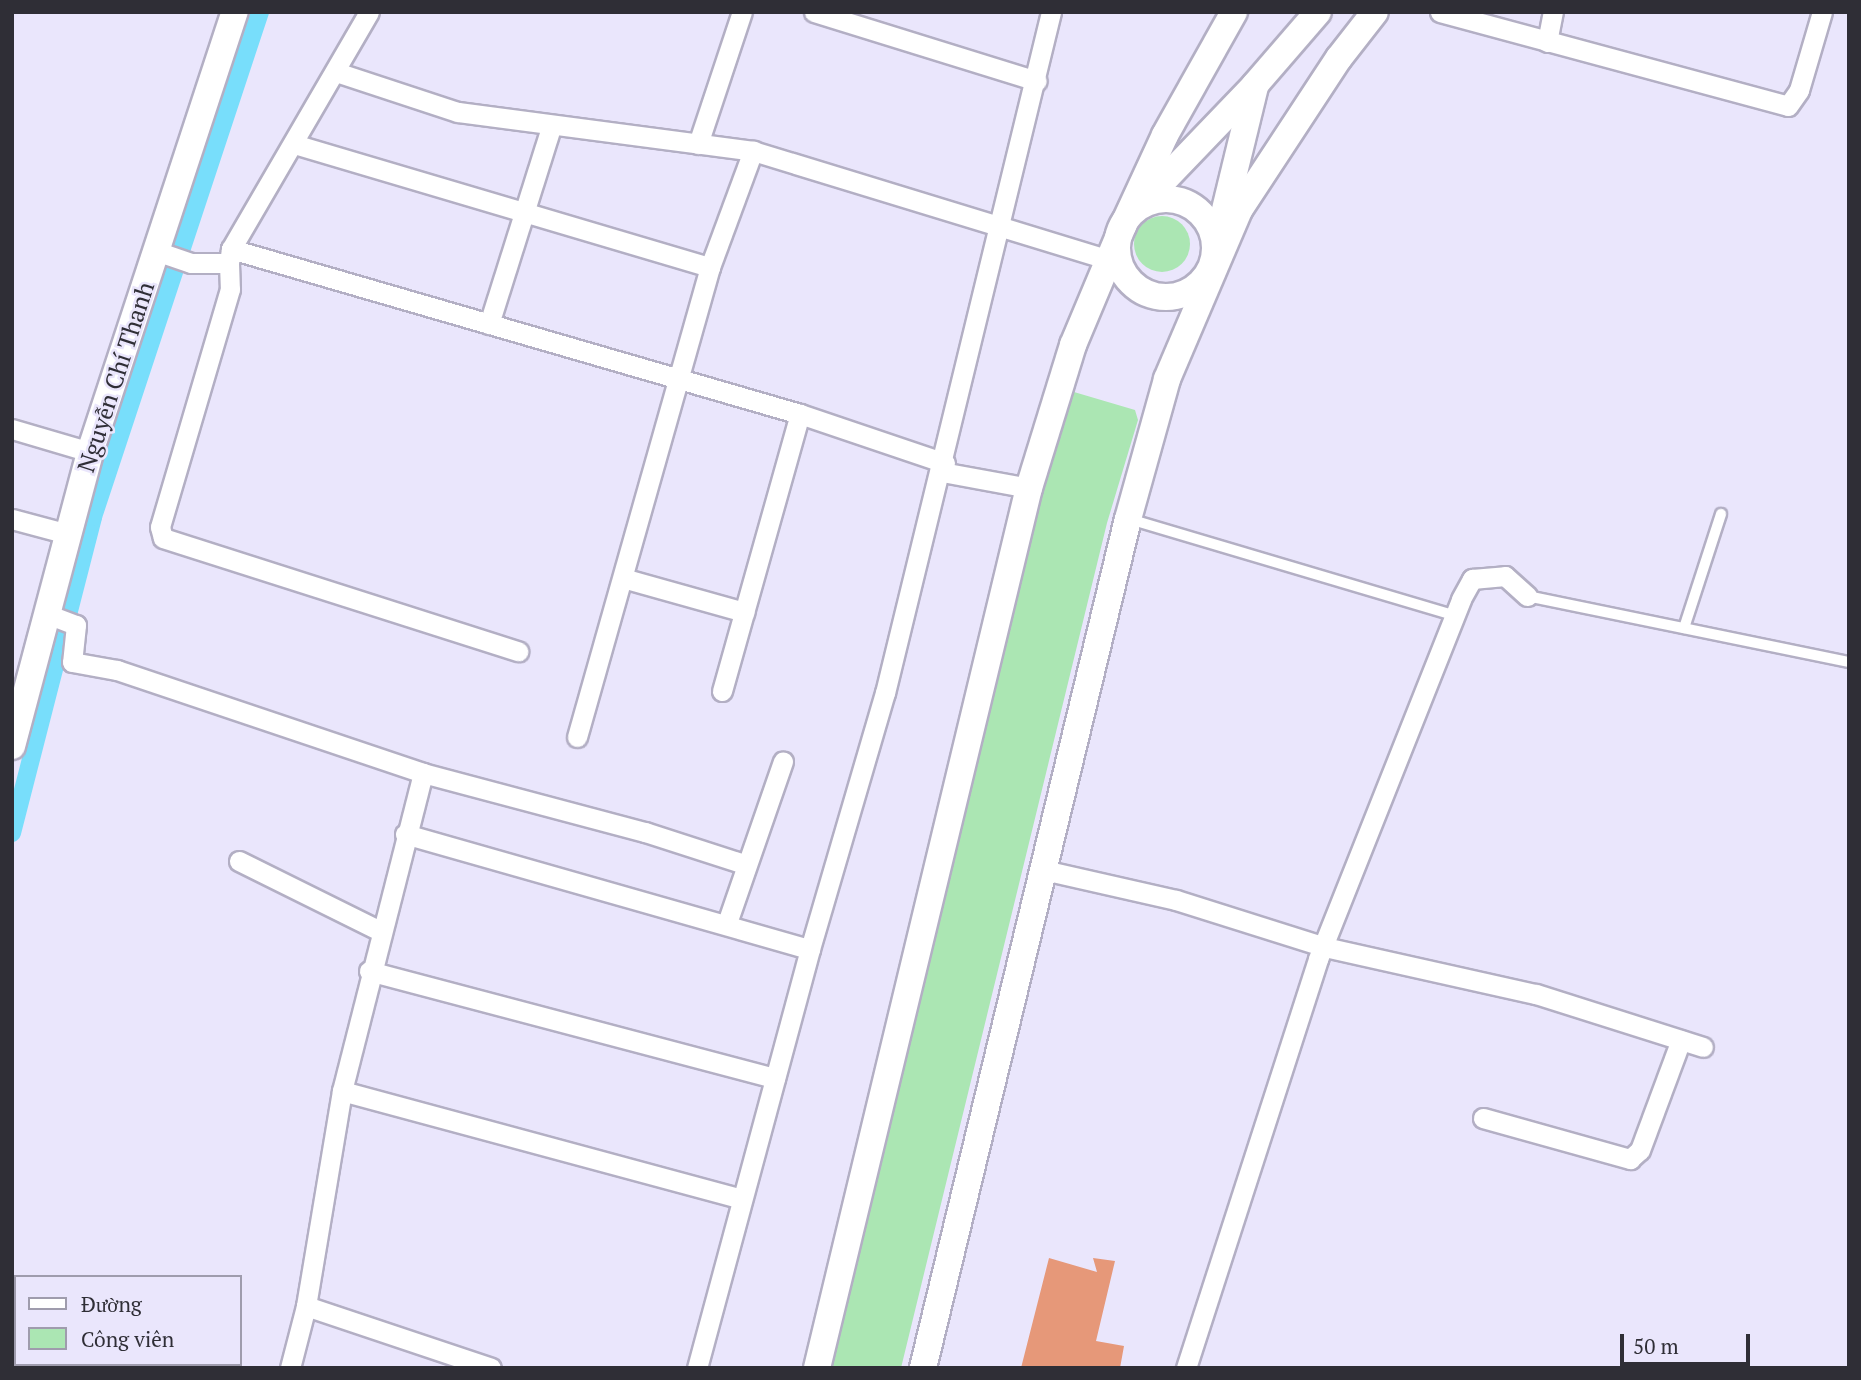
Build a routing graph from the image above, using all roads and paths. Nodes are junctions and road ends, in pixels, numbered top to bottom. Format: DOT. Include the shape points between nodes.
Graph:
graph roads {
  1 [pos="369,12"];
  2 [pos="742,12"];
  3 [pos="814,12"];
  4 [pos="1051,12"];
  5 [pos="1234,12"];
  6 [pos="1318,12"];
  7 [pos="1375,12"];
  8 [pos="1440,12"];
  9 [pos="1553,12"];
  10 [pos="1822,12"];
  11 [pos="232,13"];
  12 [pos="1548,41"];
  13 [pos="336,72"];
  14 [pos="1037,81"];
  15 [pos="1255,86"];
  16 [pos="551,127"];
  17 [pos="294,144"];
  18 [pos="698,144"];
  19 [pos="753,151"];
  20 [pos="524,213"];
  21 [pos="1128,219"];
  22 [pos="1002,225"];
  23 [pos="156,251"];
  24 [pos="230,256"];
  25 [pos="1214,256"];
  26 [pos="1109,260"];
  27 [pos="710,267"];
  28 [pos="489,324"];
  29 [pos="678,379"];
  30 [pos="800,414"];
  31 [pos="12,429"];
  32 [pos="90,452"];
  33 [pos="944,468"];
  34 [pos="1029,488"];
  35 [pos="1721,514"];
  36 [pos="12,519"];
  37 [pos="1128,519"];
  38 [pos="68,534"];
  39 [pos="625,579"];
  40 [pos="1527,596"];
  41 [pos="744,611"];
  42 [pos="1454,615"];
  43 [pos="58,618"];
  44 [pos="1684,628"];
  45 [pos="519,651"];
  46 [pos="1849,662"];
  47 [pos="722,691"];
  48 [pos="577,737"];
  49 [pos="12,746"];
  50 [pos="783,761"];
  51 [pos="423,774"];
  52 [pos="405,834"];
  53 [pos="239,861"];
  54 [pos="744,864"];
  55 [pos="1044,870"];
  56 [pos="727,923"];
  57 [pos="380,931"];
  58 [pos="1322,946"];
  59 [pos="810,949"];
  60 [pos="369,971"];
  61 [pos="1681,1040"];
  62 [pos="1703,1047"];
  63 [pos="775,1078"];
  64 [pos="342,1091"];
  65 [pos="1483,1118"];
  66 [pos="741,1199"];
  67 [pos="306,1306"];
  68 [pos="451,1362"];
  69 [pos="290,1368"];
  70 [pos="491,1368"];
  71 [pos="697,1368"];
  72 [pos="817,1368"];
  73 [pos="923,1368"];
  74 [pos="1186,1368"];
  1 -- 13 [label="street"];
  2 -- 18 [label="street"];
  3 -- 14 [label="street"];
  4 -- 14 [label="street"];
  5 -- 21 [label="street" via="1165,135"];
  6 -- 15 [label="street"];
  7 -- 25 [label="street" via="1288,133"];
  8 -- 12 [label="street"];
  9 -- 12 [label="street"];
  10 -- 12 [label="street" via="1799,90 1788,106"];
  11 -- 23 [label="street, Nguyễn Chí Thanh"];
  13 -- 16 [label="street" via="458,111"];
  13 -- 17 [label="street"];
  14 -- 22 [label="street"];
  15 -- 21 [label="street"];
  15 -- 25 [label="street"];
  16 -- 18 [label="street"];
  16 -- 20 [label="street"];
  17 -- 20 [label="street"];
  17 -- 24 [label="street"];
  18 -- 19 [label="street"];
  19 -- 22 [label="street"];
  19 -- 27 [label="street"];
  20 -- 27 [label="street"];
  20 -- 28 [label="street"];
  21 -- 25 [label="street" via="1154,201 1178,200 1206,218"];
  21 -- 25 [label="street" via="1118,241 1124,272 1147,293 1162,297 1185,292 1205,278"];
  21 -- 26 [label="street"];
  22 -- 26 [label="street"];
  22 -- 33 [label="street"];
  23 -- 24 [label="street" via="191,262"];
  23 -- 32 [label="street, Nguyễn Chí Thanh"];
  24 -- 28 [label="street"];
  24 -- 45 [label="street" via="230,289 160,527 163,538"];
  25 -- 37 [label="street" via="1167,379"];
  26 -- 34 [label="street" via="1073,345"];
  27 -- 29 [label="street"];
  28 -- 29 [label="street"];
  29 -- 30 [label="street"];
  29 -- 39 [label="street"];
  30 -- 33 [label="street"];
  30 -- 41 [label="street"];
  31 -- 32 [label="street"];
  32 -- 38 [label="street, Nguyễn Chí Thanh"];
  33 -- 34 [label="street"];
  33 -- 59 [label="street" via="885,693"];
  34 -- 72 [label="street"];
  35 -- 44 [label="lane"];
  36 -- 38 [label="street"];
  37 -- 42 [label="lane"];
  37 -- 55 [label="street"];
  38 -- 43 [label="street, Nguyễn Chí Thanh"];
  39 -- 41 [label="street"];
  39 -- 48 [label="street"];
  40 -- 42 [label="street" via="1506,576 1472,579"];
  40 -- 44 [label="lane"];
  41 -- 47 [label="street"];
  42 -- 58 [label="street"];
  43 -- 49 [label="street, Nguyễn Chí Thanh"];
  43 -- 51 [label="street" via="76,625 72,662 117,670"];
  44 -- 46 [label="lane"];
  50 -- 54 [label="street"];
  51 -- 52 [label="street"];
  51 -- 54 [label="street" via="645,832"];
  52 -- 56 [label="street"];
  52 -- 57 [label="street"];
  53 -- 57 [label="street"];
  54 -- 56 [label="street"];
  55 -- 58 [label="street" via="1176,900"];
  55 -- 73 [label="street"];
  56 -- 59 [label="street"];
  57 -- 60 [label="street"];
  58 -- 61 [label="street" via="1536,994"];
  58 -- 74 [label="street"];
  59 -- 63 [label="street"];
  60 -- 63 [label="street"];
  60 -- 64 [label="street"];
  61 -- 62 [label="street"];
  61 -- 65 [label="street" via="1640,1150 1630,1159"];
  63 -- 66 [label="street"];
  64 -- 66 [label="street"];
  64 -- 67 [label="street"];
  66 -- 71 [label="street"];
  67 -- 68 [label="street"];
  67 -- 69 [label="street"];
  68 -- 70 [label="street"];
}
